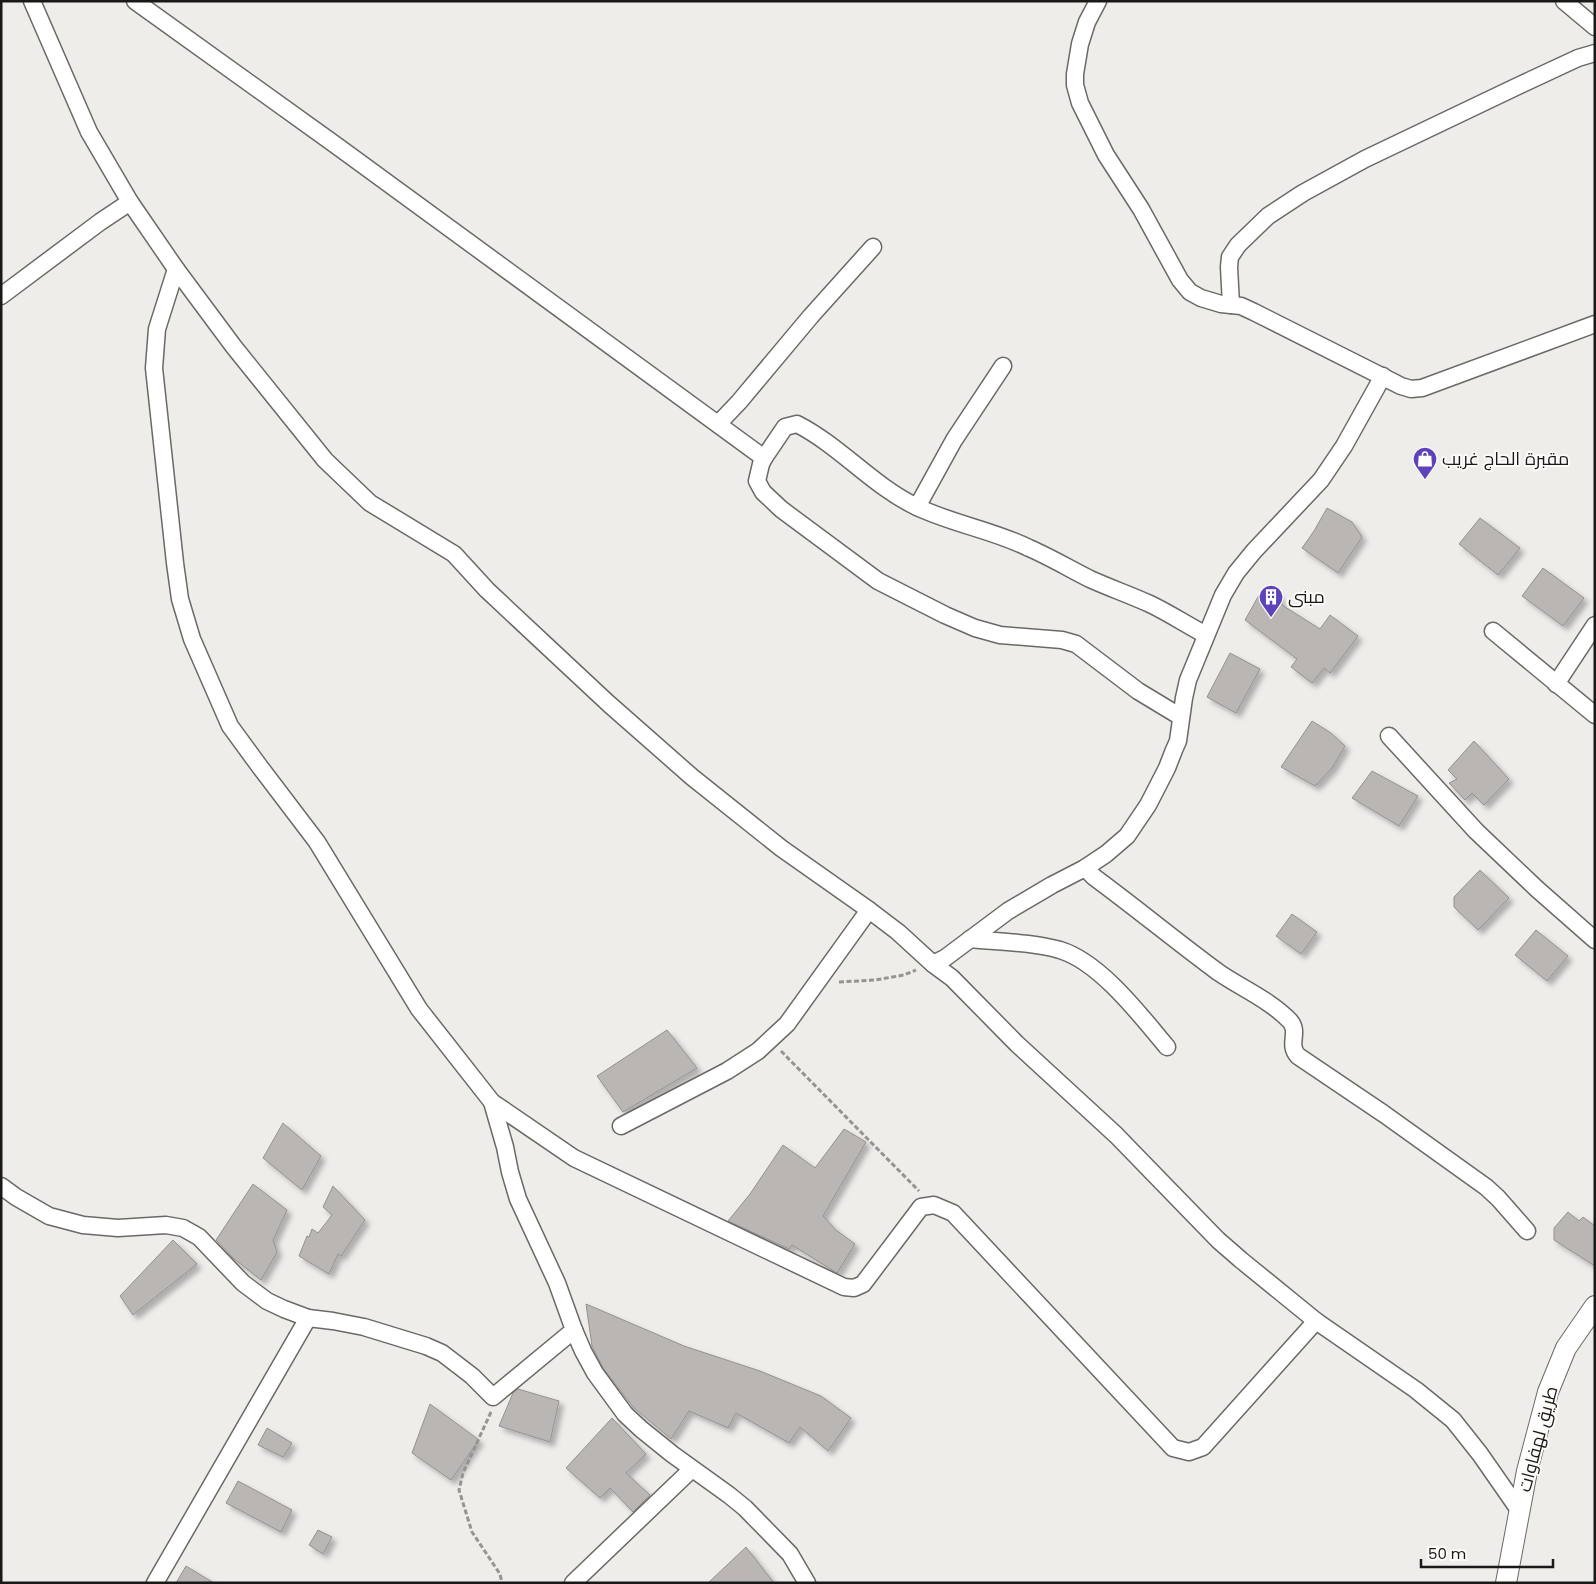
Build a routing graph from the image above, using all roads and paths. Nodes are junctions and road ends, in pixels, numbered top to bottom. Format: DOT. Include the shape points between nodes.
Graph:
graph roads {
  1 [pos="32,1"];
  2 [pos="135,1"];
  3 [pos="1098,1"];
  4 [pos="1564,1"];
  5 [pos="1595,27"];
  6 [pos="1595,53"];
  7 [pos="130,202"];
  8 [pos="873,248"];
  9 [pos="176,269"];
  10 [pos="1,296"];
  11 [pos="1231,305"];
  12 [pos="1595,324"];
  13 [pos="1002,366"];
  14 [pos="1383,376"];
  15 [pos="718,424"];
  16 [pos="764,458"];
  17 [pos="917,507"];
  18 [pos="1595,625"];
  19 [pos="1493,631"];
  20 [pos="1206,635"];
  21 [pos="1556,684"];
  22 [pos="1595,715"];
  23 [pos="1181,717"];
  24 [pos="1389,736"];
  25 [pos="1085,868"];
  26 [pos="870,910"];
  27 [pos="970,939"];
  28 [pos="1595,940"];
  29 [pos="933,964"];
  30 [pos="834,983"];
  31 [pos="770,1040"];
  32 [pos="1167,1046"];
  33 [pos="492,1102"];
  34 [pos="621,1126"];
  35 [pos="1,1186"];
  36 [pos="921,1193"];
  37 [pos="1527,1231"];
  38 [pos="1595,1306"];
  39 [pos="308,1318"];
  40 [pos="1316,1321"];
  41 [pos="574,1330"];
  42 [pos="493,1397"];
  43 [pos="692,1469"];
  44 [pos="1519,1510"];
  45 [pos="1510,1582"];
  46 [pos="155,1583"];
  47 [pos="502,1583"];
  48 [pos="573,1583"];
  49 [pos="807,1583"];
  1 -- 7 [label="street" via="89,132"];
  2 -- 15 [label="street"];
  3 -- 11 [label="street" via="1087,22 1077,56 1075,85 1080,103 1106,155 1141,209 1180,280 1190,292 1201,298"];
  4 -- 5 [label="street"];
  6 -- 11 [label="street" via="1536,77 1365,159 1268,216 1230,257"];
  7 -- 9 [label="street"];
  7 -- 10 [label="street"];
  8 -- 15 [label="street"];
  9 -- 26 [label="street" via="325,460 370,504 454,554 487,590 692,777 781,848"];
  9 -- 33 [label="street" via="157,329 154,368 180,599 192,639 230,726 317,842 419,1009"];
  11 -- 14 [label="street" via="1242,306"];
  12 -- 14 [label="street" via="1422,388 1401,386"];
  13 -- 17 [label="street" via="954,440"];
  14 -- 20 [label="street" via="1321,480 1236,573"];
  15 -- 16 [label="street"];
  16 -- 17 [label="street" via="785,427 797,424 896,496"];
  16 -- 23 [label="street" via="757,481 763,492 878,581 975,628 1000,635 1076,644 1138,691"];
  17 -- 20 [label="street" via="1030,548 1094,581 1151,604"];
  18 -- 21 [label="street"];
  19 -- 21 [label="street"];
  20 -- 23 [label="street" via="1188,680"];
  21 -- 22 [label="street"];
  23 -- 25 [label="street" via="1178,740 1148,805 1127,836"];
  24 -- 28 [label="street" via="1476,831"];
  25 -- 27 [label="street" via="1034,895"];
  25 -- 37 [label="street" via="1218,972 1280,1012 1293,1026 1294,1051 1298,1056 1486,1187"];
  26 -- 29 [label="street"];
  26 -- 31 [label="street" via="787,1024"];
  27 -- 29 [label="street"];
  27 -- 32 [label="street" via="1042,946 1063,951 1080,960 1127,999"];
  29 -- 30 [label="path" via="904,975"];
  29 -- 40 [label="street" via="952,978 1017,1044 1116,1135 1218,1240"];
  31 -- 34 [label="street" via="727,1071"];
  31 -- 36 [label="path"];
  33 -- 40 [label="street" via="574,1158 844,1288 863,1284 921,1207 934,1205 953,1213 1173,1448 1189,1452 1202,1447"];
  33 -- 41 [label="street" via="518,1200 557,1283"];
  35 -- 39 [label="street" via="49,1216 83,1225 183,1228 199,1237 256,1293"];
  38 -- 44 [label="street, طريق لهفاوات" via="1566,1348 1548,1392"];
  39 -- 42 [label="street" via="364,1327 426,1346 442,1353"];
  39 -- 46 [label="street"];
  40 -- 44 [label="street" via="1416,1390 1453,1420"];
  41 -- 42 [label="street"];
  41 -- 43 [label="street" via="595,1373 625,1414"];
  42 -- 47 [label="path" via="493,1408 459,1490 472,1532 500,1574"];
  43 -- 48 [label="street"];
  43 -- 49 [label="street" via="745,1508 790,1554"];
  44 -- 45 [label="street, طريق لهفاوات"];
}
